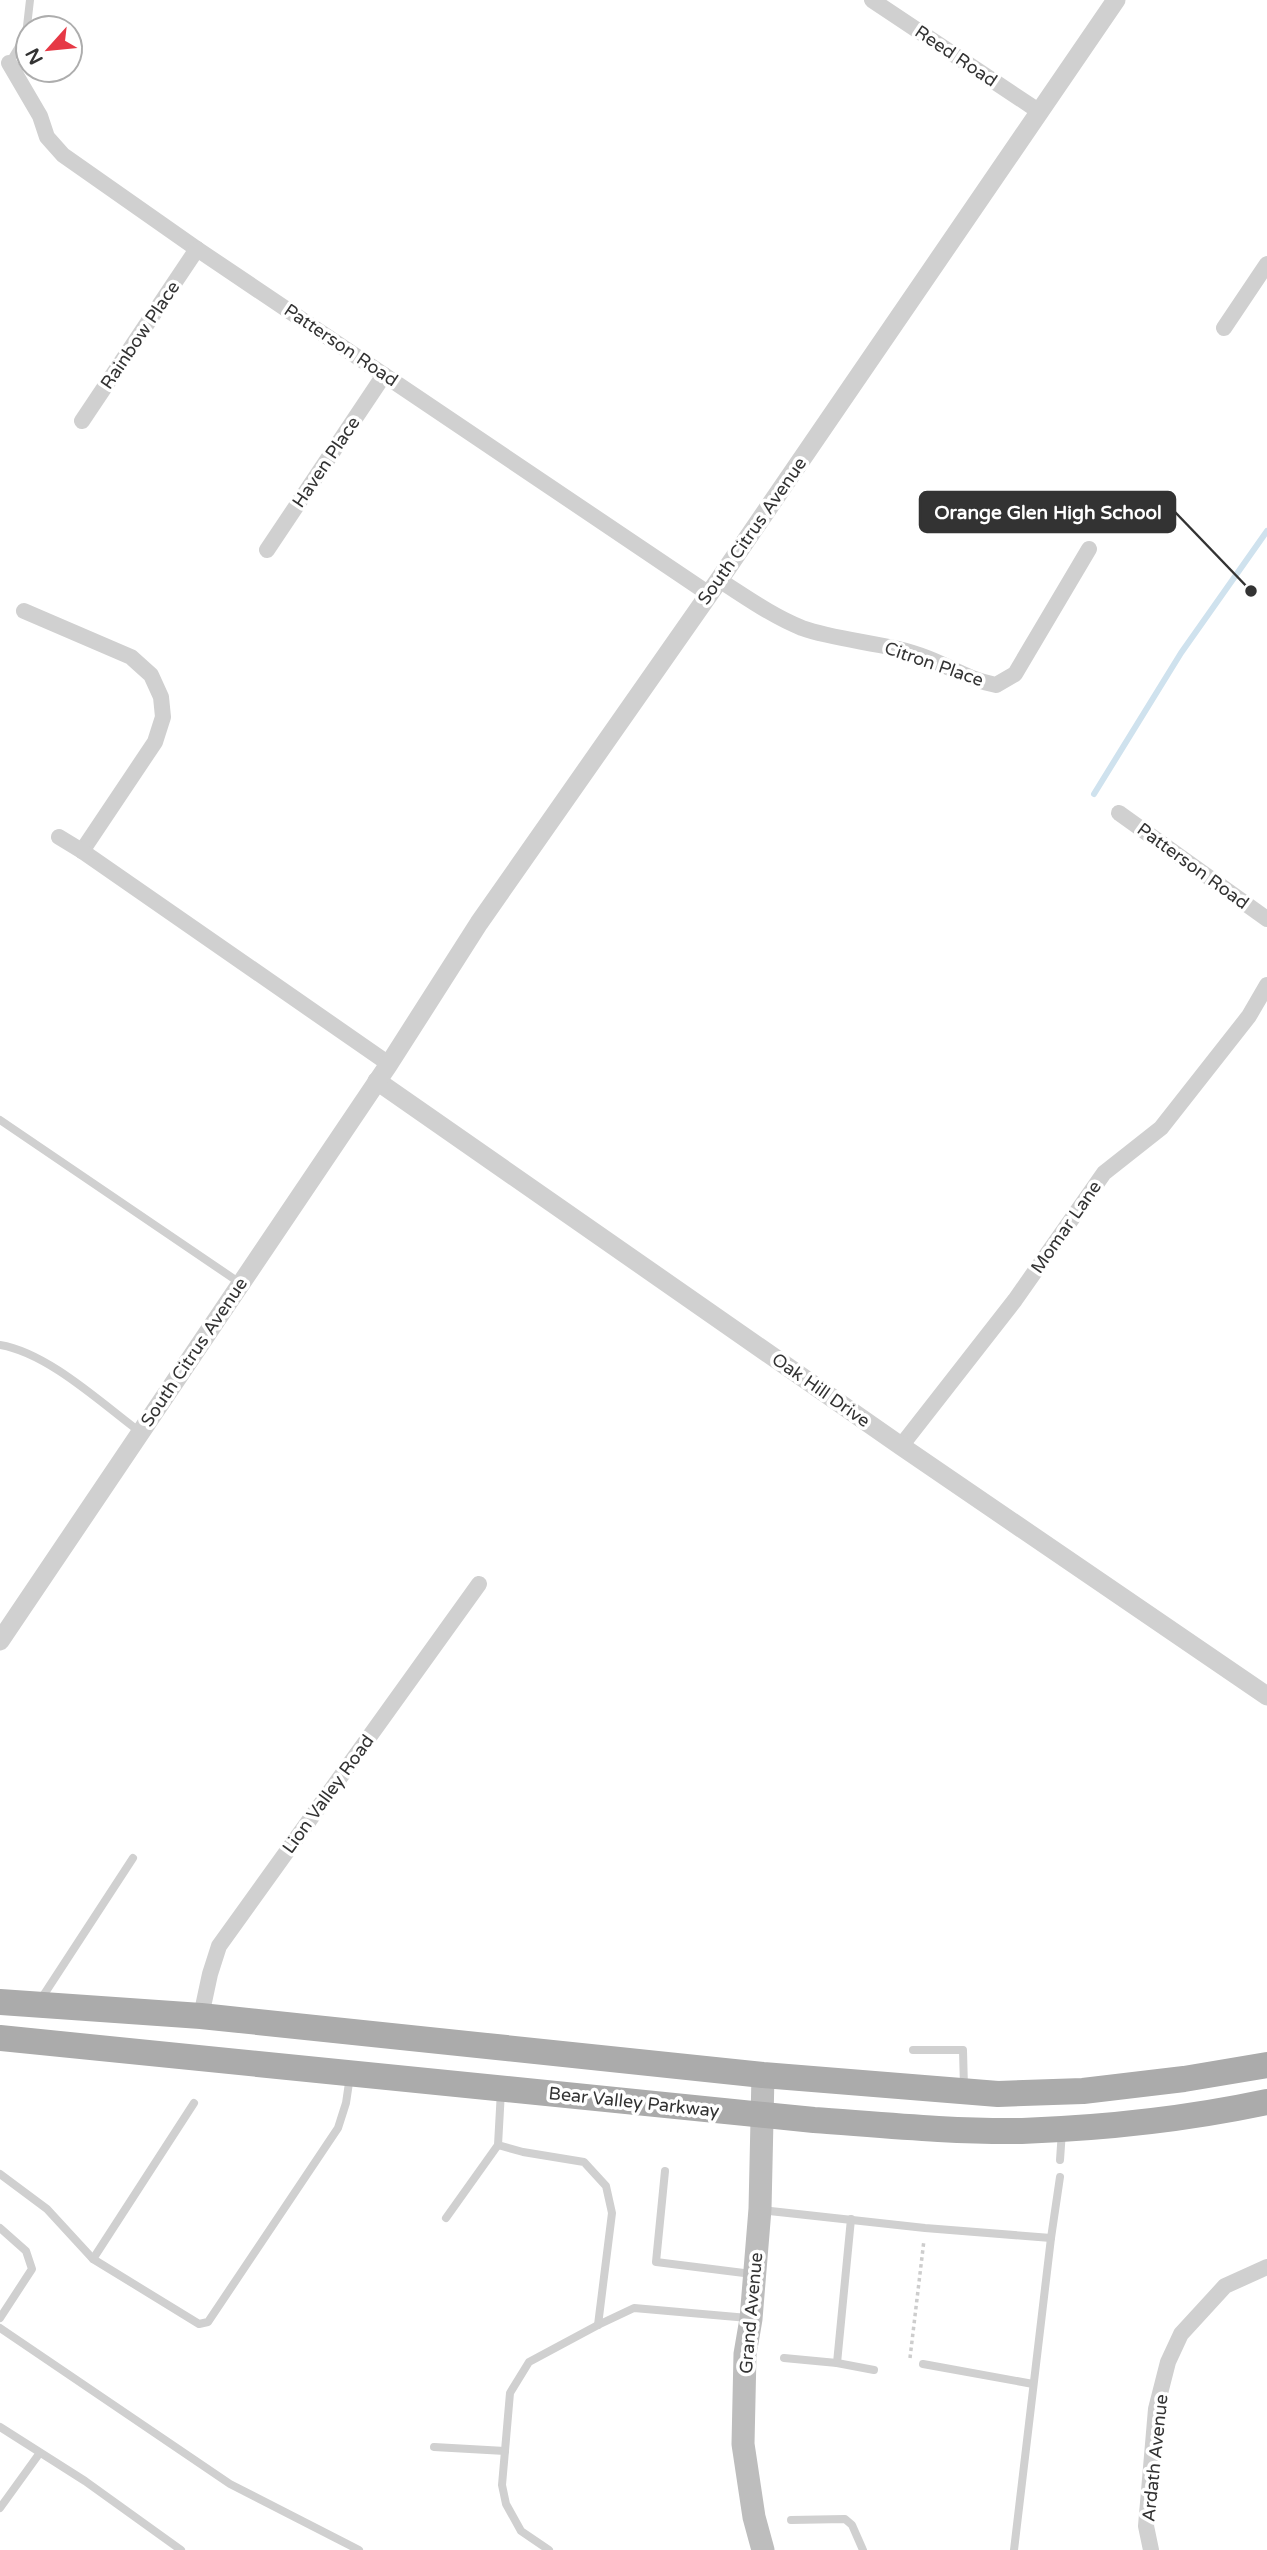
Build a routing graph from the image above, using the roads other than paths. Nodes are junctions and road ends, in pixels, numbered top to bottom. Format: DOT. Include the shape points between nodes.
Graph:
graph roads {
  1 [pos="30,0"];
  2 [pos="872,0"];
  3 [pos="1116,0"];
  4 [pos="9,63"];
  5 [pos="1040,112"];
  6 [pos="197,249"];
  7 [pos="1267,264"];
  8 [pos="1224,328"];
  9 [pos="384,375"];
  10 [pos="82,421"];
  11 [pos="1089,549"];
  12 [pos="267,550"];
  13 [pos="714,587"];
  14 [pos="24,611"];
  15 [pos="1119,813"];
  16 [pos="58,837"];
  17 [pos="82,851"];
  18 [pos="1267,919"];
  19 [pos="1267,985"];
  20 [pos="389,1064"];
  21 [pos="377,1081"];
  22 [pos="0,1120"];
  23 [pos="240,1283"];
  24 [pos="0,1345"];
  25 [pos="140,1432"];
  26 [pos="901,1446"];
  27 [pos="479,1584"];
  28 [pos="0,1641"];
  29 [pos="1267,1696"];
  30 [pos="133,1858"];
  31 [pos="0,2002"];
  32 [pos="37,2004"];
  33 [pos="201,2016"];
  34 [pos="0,2038"];
  35 [pos="913,2050"];
  36 [pos="1267,2065"];
  37 [pos="350,2073"];
  38 [pos="762,2075"];
  39 [pos="501,2088"];
  40 [pos="964,2091"];
  41 [pos="1267,2102"];
  42 [pos="194,2103"];
  43 [pos="762,2115"];
  44 [pos="1062,2129"];
  45 [pos="498,2145"];
  46 [pos="1060,2160"];
  47 [pos="665,2171"];
  48 [pos="0,2174"];
  49 [pos="1060,2177"];
  50 [pos="760,2210"];
  51 [pos="446,2218"];
  52 [pos="851,2219"];
  53 [pos="0,2228"];
  54 [pos="1051,2238"];
  55 [pos="93,2259"];
  56 [pos="1267,2267"];
  57 [pos="755,2274"];
  58 [pos="0,2318"];
  59 [pos="751,2319"];
  60 [pos="598,2325"];
  61 [pos="0,2328"];
  62 [pos="784,2358"];
  63 [pos="837,2363"];
  64 [pos="923,2364"];
  65 [pos="874,2370"];
  66 [pos="1033,2384"];
  67 [pos="0,2427"];
  68 [pos="434,2447"];
  69 [pos="505,2451"];
  70 [pos="39,2454"];
  71 [pos="0,2508"];
  72 [pos="791,2520"];
  73 [pos="181,2550"];
  74 [pos="359,2550"];
  75 [pos="549,2550"];
  76 [pos="763,2550"];
  77 [pos="863,2550"];
  78 [pos="1014,2550"];
  79 [pos="1151,2550"];
  1 -- 4 [label="lane" via="26,35"];
  2 -- 5 [label="street, Reed Road"];
  3 -- 5 [label="street, South Citrus Avenue"];
  4 -- 6 [label="street, Patterson Road" via="47,137 63,155"];
  5 -- 13 [label="street, South Citrus Avenue"];
  6 -- 9 [label="street, Patterson Road"];
  6 -- 10 [label="street, Rainbow Place"];
  7 -- 8 [label="street"];
  9 -- 12 [label="street, Haven Place"];
  9 -- 13 [label="street, Patterson Road"];
  11 -- 13 [label="street, Citron Place" via="1015,674 996,685 972,680 927,658 804,629"];
  13 -- 20 [label="street, South Citrus Avenue" via="479,923"];
  14 -- 17 [label="street" via="131,657 151,675 161,697 163,717 155,742"];
  15 -- 18 [label="street, Patterson Road"];
  16 -- 17 [label="street"];
  17 -- 20 [label="street"];
  19 -- 26 [label="street, Momar Lane" via="1249,1016 1161,1128 1104,1173 1016,1300"];
  20 -- 21 [label="street, South Citrus Avenue"];
  21 -- 23 [label="street, South Citrus Avenue"];
  21 -- 26 [label="street, Oak Hill Drive"];
  22 -- 23 [label="lane"];
  23 -- 25 [label="street, South Citrus Avenue"];
  24 -- 25 [label="lane" via="18,1348 48,1364"];
  25 -- 28 [label="street, South Citrus Avenue"];
  26 -- 29 [label="street, Oak Hill Drive"];
  27 -- 33 [label="street, Lion Valley Road" via="219,1947"];
  30 -- 32 [label="lane"];
  31 -- 32 [label="main road"];
  32 -- 33 [label="main road"];
  33 -- 38 [label="main road"];
  34 -- 37 [label="main road, Bear Valley Parkway"];
  35 -- 40 [label="lane" via="963,2050"];
  36 -- 40 [label="main road" via="1083,2091"];
  37 -- 39 [label="main road, Bear Valley Parkway"];
  37 -- 55 [label="lane" via="338,2127 208,2322 199,2324"];
  38 -- 40 [label="main road"];
  38 -- 43 [label="main road, Grand Avenue"];
  39 -- 43 [label="main road, Bear Valley Parkway"];
  39 -- 45 [label="lane"];
  41 -- 44 [label="main road, Bear Valley Parkway" via="1208,2114"];
  42 -- 55 [label="lane"];
  43 -- 44 [label="main road, Bear Valley Parkway" via="926,2128"];
  43 -- 50 [label="main road, Grand Avenue"];
  44 -- 46 [label="lane"];
  45 -- 51 [label="lane"];
  45 -- 60 [label="lane" via="584,2162 606,2186 612,2213"];
  47 -- 57 [label="lane" via="656,2262"];
  48 -- 55 [label="lane" via="47,2208"];
  49 -- 54 [label="lane"];
  50 -- 52 [label="lane"];
  50 -- 57 [label="main road, Grand Avenue"];
  52 -- 54 [label="lane"];
  52 -- 63 [label="lane"];
  53 -- 58 [label="lane" via="26,2251 32,2269"];
  54 -- 66 [label="lane"];
  56 -- 79 [label="street, Ardath Avenue" via="1226,2286 1181,2334 1168,2362 1156,2409 1146,2526"];
  57 -- 59 [label="main road, Grand Avenue"];
  59 -- 60 [label="lane" via="634,2308"];
  59 -- 76 [label="main road, Grand Avenue" via="744,2444"];
  60 -- 69 [label="lane" via="529,2362 510,2393"];
  61 -- 74 [label="lane" via="230,2484"];
  62 -- 63 [label="lane"];
  63 -- 65 [label="lane"];
  64 -- 66 [label="lane"];
  66 -- 78 [label="lane"];
  67 -- 70 [label="lane"];
  68 -- 69 [label="lane"];
  69 -- 75 [label="lane" via="502,2485 506,2504 521,2531"];
  70 -- 71 [label="lane"];
  70 -- 73 [label="lane"];
  72 -- 77 [label="lane" via="845,2519"];
}
